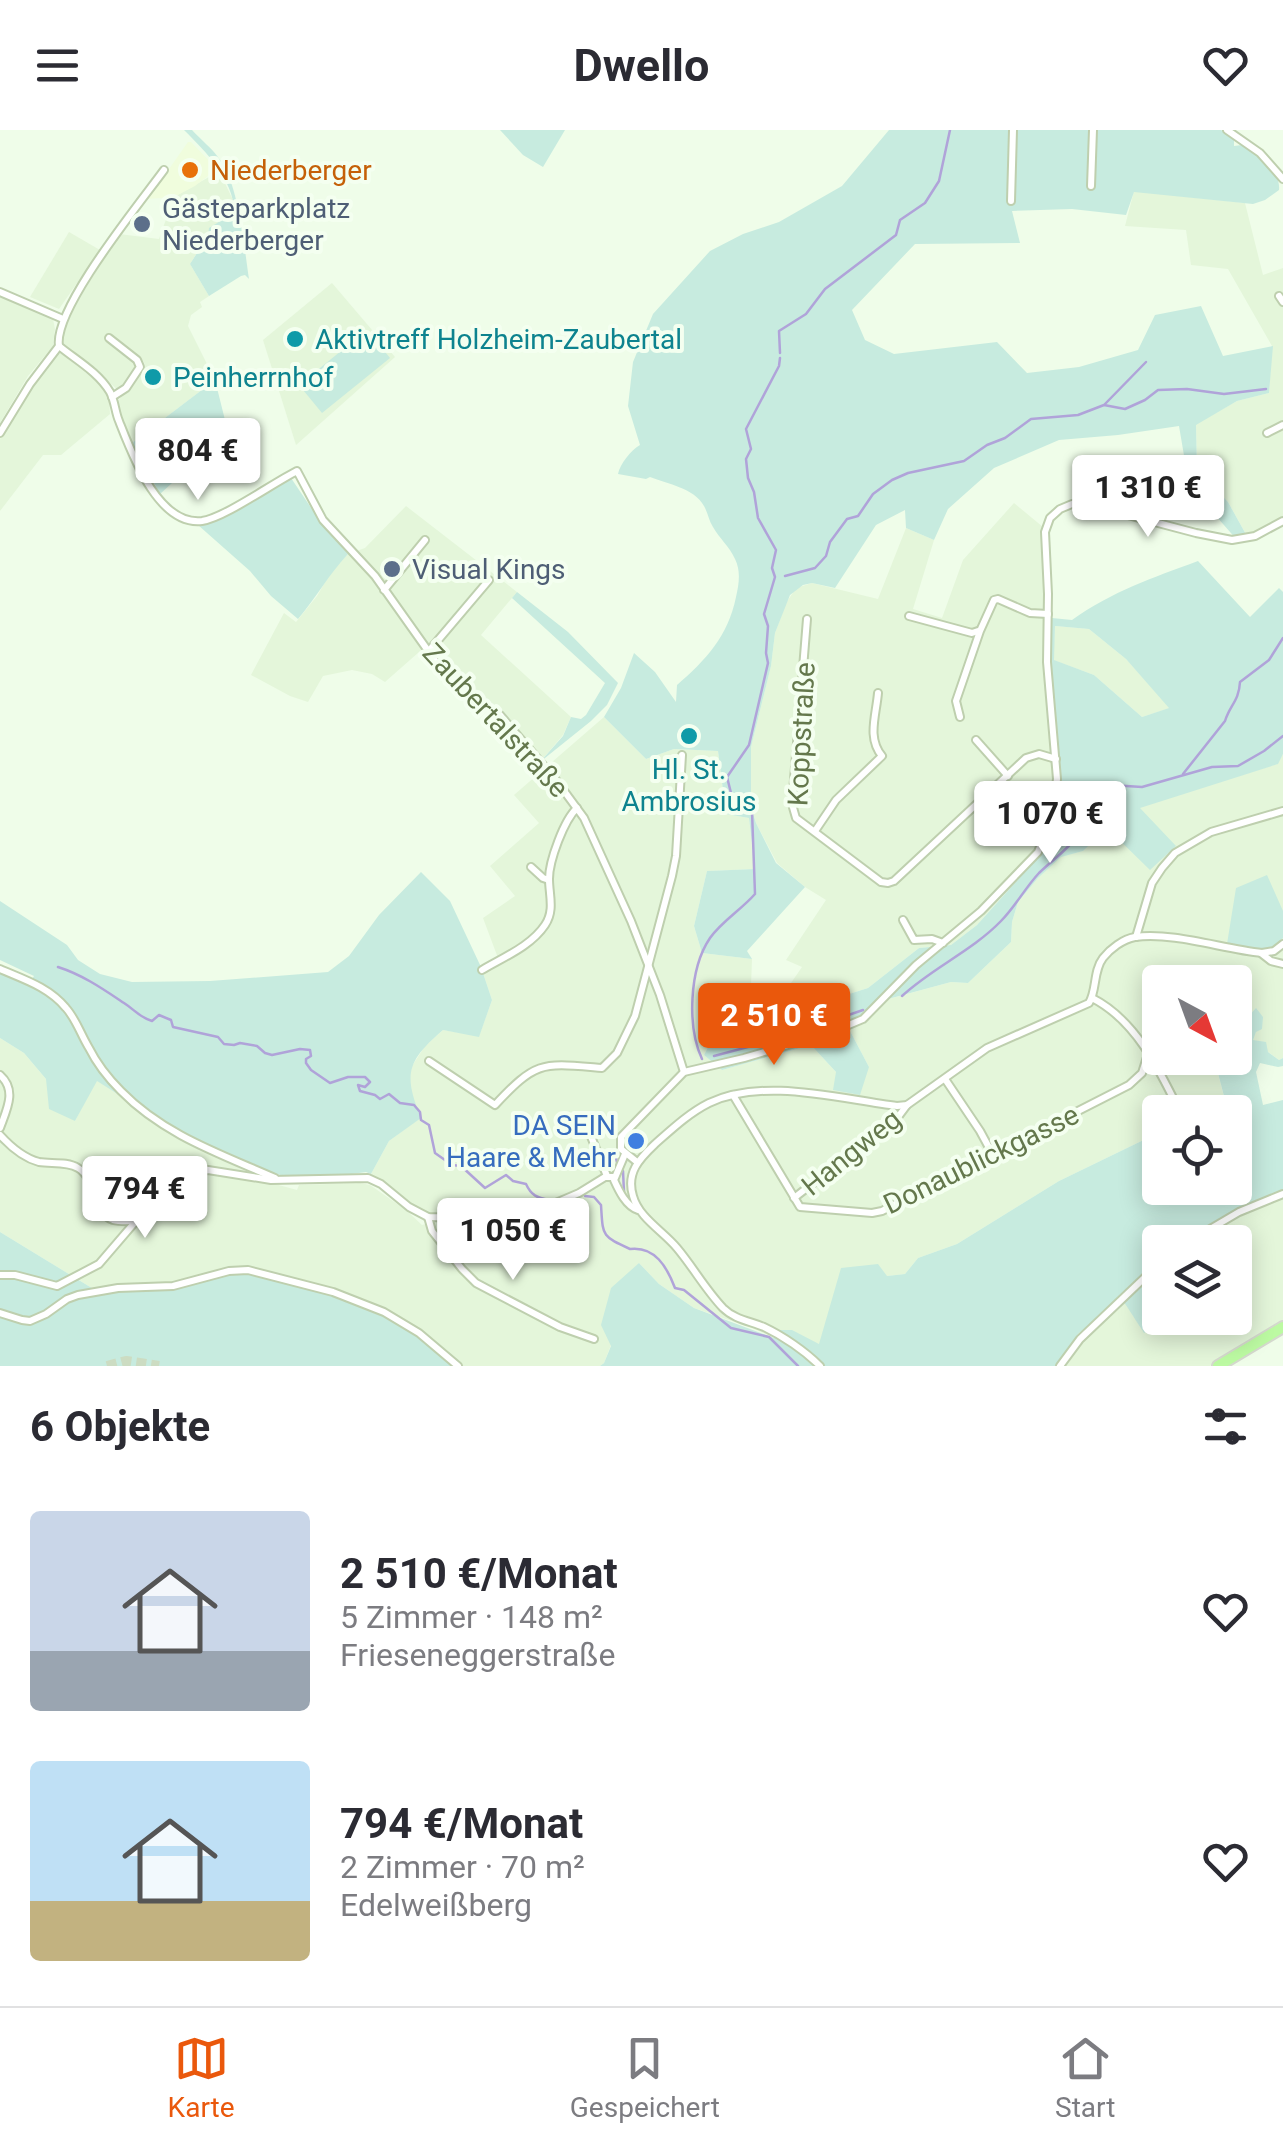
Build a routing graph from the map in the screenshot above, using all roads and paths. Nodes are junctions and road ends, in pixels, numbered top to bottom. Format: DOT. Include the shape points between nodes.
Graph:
graph roads {
  1 [pos="1013,130"];
  2 [pos="1093,130"];
  3 [pos="1227,130"];
  4 [pos="164,170"];
  5 [pos="1283,179"];
  6 [pos="1091,186"];
  7 [pos="1011,201"];
  8 [pos="0,292"];
  9 [pos="63,319"];
  10 [pos="109,338"];
  11 [pos="58,346"];
  12 [pos="112,397"];
  13 [pos="1283,424"];
  14 [pos="0,433"];
  15 [pos="1267,433"];
  16 [pos="1283,521"];
  17 [pos="425,540"];
  18 [pos="489,580"];
  19 [pos="384,590"];
  20 [pos="1048,614"];
  21 [pos="909,616"];
  22 [pos="807,619"];
  23 [pos="980,631"];
  24 [pos="428,652"];
  25 [pos="878,693"];
  26 [pos="960,717"];
  27 [pos="976,740"];
  28 [pos="682,756"];
  29 [pos="1056,759"];
  30 [pos="1008,776"];
  31 [pos="577,808"];
  32 [pos="1283,810"];
  33 [pos="814,832"];
  34 [pos="531,868"];
  35 [pos="549,880"];
  36 [pos="902,920"];
  37 [pos="1136,937"];
  38 [pos="944,944"];
  39 [pos="1283,944"];
  40 [pos="1262,954"];
  41 [pos="1283,964"];
  42 [pos="649,967"];
  43 [pos="0,969"];
  44 [pos="482,970"];
  45 [pos="1092,998"];
  46 [pos="1142,1044"];
  47 [pos="429,1061"];
  48 [pos="684,1072"];
  49 [pos="1142,1073"];
  50 [pos="0,1075"];
  51 [pos="945,1079"];
  52 [pos="733,1095"];
  53 [pos="907,1106"];
  54 [pos="0,1131"];
  55 [pos="590,1134"];
  56 [pos="625,1154"];
  57 [pos="993,1154"];
  58 [pos="637,1162"];
  59 [pos="610,1177"];
  60 [pos="276,1179"];
  61 [pos="1283,1194"];
  62 [pos="794,1198"];
  63 [pos="639,1210"];
  64 [pos="428,1217"];
  65 [pos="137,1221"];
  66 [pos="1217,1225"];
  67 [pos="0,1275"];
  68 [pos="1142,1280"];
  69 [pos="0,1312"];
  70 [pos="1283,1327"];
  71 [pos="594,1339"];
  72 [pos="458,1366"];
  73 [pos="820,1366"];
  74 [pos="1060,1366"];
  75 [pos="1218,1366"];
  1 -- 7 [label="street"];
  2 -- 6 [label="street"];
  3 -- 5 [label="street"];
  4 -- 9 [label="street"];
  8 -- 9 [label="street"];
  9 -- 11 [label="street"];
  10 -- 12 [label="street" via="140,367"];
  11 -- 12 [label="street, Zaubertalstraße" via="96,375"];
  11 -- 14 [label="street"];
  12 -- 19 [label="street, Zaubertalstraße" via="144,474 169,511 190,521 210,519 297,471 323,520"];
  13 -- 15 [label="street"];
  16 -- 20 [label="street" via="1232,540 1068,505 1045,532"];
  17 -- 19 [label="street"];
  18 -- 24 [label="street"];
  19 -- 24 [label="street, Zaubertalstraße"];
  20 -- 23 [label="street" via="996,599"];
  20 -- 29 [label="street"];
  21 -- 23 [label="street"];
  22 -- 33 [label="street, Koppstraße" via="792,804 796,818"];
  23 -- 26 [label="street" via="956,701"];
  24 -- 31 [label="street, Zaubertalstraße" via="453,681 500,715"];
  25 -- 33 [label="street" via="872,737 882,756"];
  27 -- 30 [label="street"];
  28 -- 42 [label="street" via="675,864"];
  29 -- 30 [label="street, Koppstraße" via="1030,756"];
  29 -- 38 [label="street" via="1055,802 1040,850"];
  30 -- 33 [label="street, Koppstraße" via="888,883"];
  31 -- 35 [label="street"];
  31 -- 42 [label="street, Zaubertalstraße"];
  32 -- 37 [label="street" via="1211,832 1175,854 1152,883"];
  34 -- 35 [label="street"];
  35 -- 44 [label="street" via="546,923 532,940"];
  36 -- 38 [label="street" via="914,940"];
  37 -- 40 [label="street"];
  37 -- 45 [label="street" via="1102,959"];
  38 -- 48 [label="street" via="854,1024"];
  39 -- 40 [label="street"];
  40 -- 41 [label="street"];
  42 -- 47 [label="street" via="630,1026 602,1068 544,1065 494,1105"];
  42 -- 48 [label="street, Zaubertalstraße"];
  43 -- 60 [label="street" via="60,1002 103,1070 151,1117"];
  45 -- 46 [label="street"];
  45 -- 51 [label="street, Hangweg" via="987,1048"];
  48 -- 56 [label="street" via="621,1137"];
  49 -- 57 [label="street, Donaublickgasse"];
  50 -- 54 [label="street" via="10,1090"];
  51 -- 53 [label="street, Hangweg"];
  51 -- 57 [label="street"];
  52 -- 53 [label="street" via="786,1091"];
  52 -- 58 [label="street" via="690,1115"];
  52 -- 62 [label="street"];
  53 -- 62 [label="street, Hangweg"];
  54 -- 65 [label="street" via="34,1160 79,1168 107,1217"];
  55 -- 59 [label="street"];
  56 -- 58 [label="street"];
  56 -- 59 [label="street"];
  57 -- 62 [label="street, Donaublickgasse" via="877,1213 805,1208"];
  58 -- 63 [label="street" via="631,1186"];
  59 -- 63 [label="street"];
  59 -- 64 [label="street" via="515,1219"];
  60 -- 64 [label="street" via="368,1178"];
  60 -- 65 [label="street" via="185,1172"];
  61 -- 66 [label="street"];
  63 -- 73 [label="street" via="730,1314 771,1331"];
  64 -- 71 [label="street" via="432,1231 476,1282"];
  65 -- 67 [label="street" via="98,1266 62,1285"];
  68 -- 74 [label="street"];
  69 -- 72 [label="street" via="30,1321 78,1294 174,1286 248,1270 384,1312"];
  70 -- 75 [label="main road"];
}
